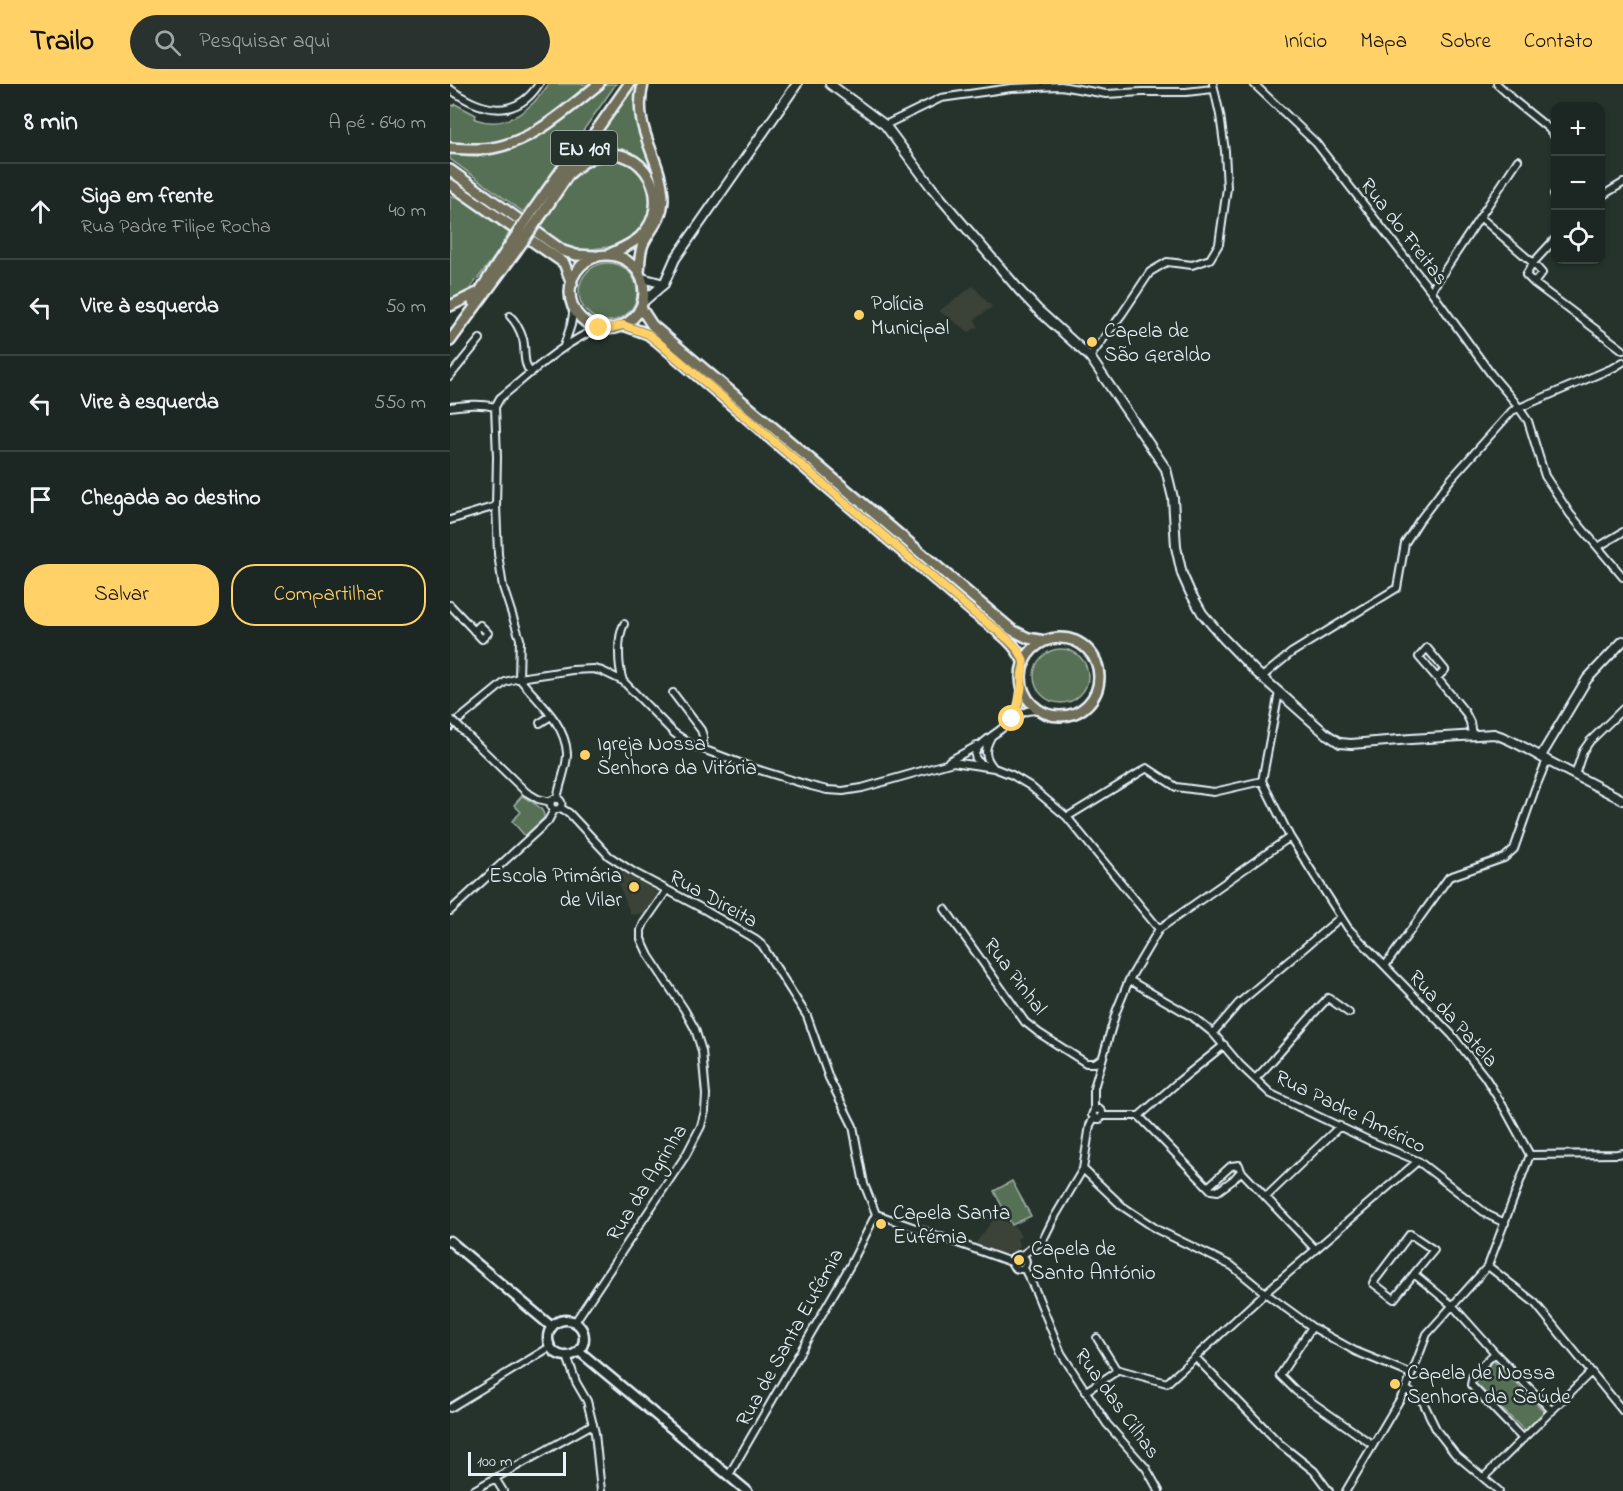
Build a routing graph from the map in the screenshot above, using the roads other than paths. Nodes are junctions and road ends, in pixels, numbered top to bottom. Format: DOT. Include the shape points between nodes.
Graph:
graph roads {
  1 [pos="539,84"];
  2 [pos="599,84"];
  3 [pos="622,84"];
  4 [pos="629,84"];
  5 [pos="643,84"];
  6 [pos="797,84"];
  7 [pos="830,84"];
  8 [pos="1254,84"];
  9 [pos="1497,84"];
  10 [pos="1213,86"];
  11 [pos="450,89"];
  12 [pos="885,125"];
  13 [pos="1551,132"];
  14 [pos="450,148"];
  15 [pos="1518,160"];
  16 [pos="450,170"];
  17 [pos="450,175"];
  18 [pos="568,175"];
  19 [pos="461,178"];
  20 [pos="1623,183"];
  21 [pos="450,184"];
  22 [pos="450,192"];
  23 [pos="462,192"];
  24 [pos="1605,194"];
  25 [pos="538,212"];
  26 [pos="1480,217"];
  27 [pos="1551,243"];
  28 [pos="513,248"];
  29 [pos="604,256"];
  30 [pos="1533,263"];
  31 [pos="640,276"];
  32 [pos="1534,283"];
  33 [pos="572,284"];
  34 [pos="664,284"];
  35 [pos="1431,291"];
  36 [pos="480,292"];
  37 [pos="642,305"];
  38 [pos="450,306"];
  39 [pos="574,308"];
  40 [pos="510,316"];
  41 [pos="623,325"];
  42 [pos="599,328"];
  43 [pos="450,332"];
  44 [pos="480,339"];
  45 [pos="450,341"];
  46 [pos="562,349"];
  47 [pos="1623,350"];
  48 [pos="1090,357"];
  49 [pos="1623,362"];
  50 [pos="531,373"];
  51 [pos="450,376"];
  52 [pos="450,406"];
  53 [pos="495,407"];
  54 [pos="1519,408"];
  55 [pos="496,506"];
  56 [pos="450,520"];
  57 [pos="1623,532"];
  58 [pos="1598,547"];
  59 [pos="1623,577"];
  60 [pos="450,605"];
  61 [pos="624,624"];
  62 [pos="474,631"];
  63 [pos="1045,641"];
  64 [pos="1623,641"];
  65 [pos="1024,663"];
  66 [pos="1262,677"];
  67 [pos="519,678"];
  68 [pos="1437,678"];
  69 [pos="623,681"];
  70 [pos="1022,684"];
  71 [pos="674,693"];
  72 [pos="1279,693"];
  73 [pos="1623,709"];
  74 [pos="1041,711"];
  75 [pos="551,716"];
  76 [pos="450,719"];
  77 [pos="1012,719"];
  78 [pos="540,723"];
  79 [pos="450,727"];
  80 [pos="1472,735"];
  81 [pos="991,736"];
  82 [pos="985,741"];
  83 [pos="703,749"];
  84 [pos="1544,758"];
  85 [pos="946,763"];
  86 [pos="994,768"];
  87 [pos="1575,775"];
  88 [pos="1262,781"];
  89 [pos="554,800"];
  90 [pos="1623,800"];
  91 [pos="557,809"];
  92 [pos="1067,817"];
  93 [pos="1290,837"];
  94 [pos="667,890"];
  95 [pos="945,909"];
  96 [pos="450,910"];
  97 [pos="1341,917"];
  98 [pos="1160,929"];
  99 [pos="1385,966"];
  100 [pos="1129,980"];
  101 [pos="1349,1013"];
  102 [pos="1213,1033"];
  103 [pos="1224,1045"];
  104 [pos="1102,1058"];
  105 [pos="1255,1079"];
  106 [pos="1094,1110"];
  107 [pos="1102,1116"];
  108 [pos="1139,1116"];
  109 [pos="1094,1118"];
  110 [pos="1340,1126"];
  111 [pos="1623,1153"];
  112 [pos="1530,1155"];
  113 [pos="1418,1161"];
  114 [pos="1083,1169"];
  115 [pos="1241,1171"];
  116 [pos="1208,1187"];
  117 [pos="1266,1197"];
  118 [pos="876,1214"];
  119 [pos="1505,1224"];
  120 [pos="450,1241"];
  121 [pos="1315,1249"];
  122 [pos="1022,1255"];
  123 [pos="1011,1262"];
  124 [pos="1488,1266"];
  125 [pos="1024,1268"];
  126 [pos="1414,1274"];
  127 [pos="1265,1293"];
  128 [pos="1453,1306"];
  129 [pos="575,1323"];
  130 [pos="552,1327"];
  131 [pos="1312,1327"];
  132 [pos="1097,1338"];
  133 [pos="550,1347"];
  134 [pos="579,1351"];
  135 [pos="1495,1353"];
  136 [pos="567,1356"];
  137 [pos="1195,1357"];
  138 [pos="1116,1369"];
  139 [pos="1591,1372"];
  140 [pos="1412,1374"];
  141 [pos="1406,1389"];
  142 [pos="1086,1391"];
  143 [pos="450,1408"];
  144 [pos="1552,1411"];
  145 [pos="1623,1411"];
  146 [pos="592,1424"];
  147 [pos="1522,1439"];
  148 [pos="1373,1445"];
  149 [pos="729,1475"];
  150 [pos="1484,1477"];
  151 [pos="495,1478"];
  152 [pos="471,1491"];
  153 [pos="502,1491"];
  154 [pos="601,1491"];
  155 [pos="747,1491"];
  156 [pos="1159,1491"];
  157 [pos="1329,1491"];
  158 [pos="1346,1491"];
  159 [pos="1498,1491"];
  1 -- 11 [label="street" via="522,102 506,108 487,108 469,102"];
  2 -- 14 [label="main road" via="527,136 492,148"];
  3 -- 25 [label="main road, EN 109"];
  4 -- 18 [label="main road, EN 109"];
  5 -- 31 [label="main road" via="640,118 663,204 641,251"];
  6 -- 34 [label="street" via="675,259"];
  7 -- 12 [label="street"];
  8 -- 35 [label="street, Rua do Freitas" via="1316,143"];
  9 -- 13 [label="street"];
  10 -- 12 [label="street" via="1186,92 1106,94 1060,86 1011,88 941,98"];
  10 -- 48 [label="street" via="1224,142 1227,189 1219,244 1210,259 1192,265 1167,262 1150,272"];
  12 -- 48 [label="street" via="932,188 1020,291"];
  15 -- 26 [label="street"];
  16 -- 19 [label="main road"];
  17 -- 19 [label="main road"];
  18 -- 25 [label="main road, EN 109"];
  18 -- 29 [label="main road" via="592,158 613,154 638,163 653,183 655,209 646,229 633,242"];
  19 -- 29 [label="main road" via="562,250"];
  20 -- 24 [label="street"];
  21 -- 23 [label="main road"];
  22 -- 23 [label="main road"];
  23 -- 33 [label="main road" via="564,263"];
  25 -- 28 [label="main road, EN 109, bridge"];
  26 -- 30 [label="street"];
  26 -- 35 [label="street"];
  27 -- 30 [label="street"];
  28 -- 36 [label="main road, EN 109"];
  28 -- 45 [label="main road, EN 109"];
  29 -- 31 [label="main road" via="624,259"];
  29 -- 33 [label="main road" via="579,269"];
  30 -- 32 [label="street" via="1526,275"];
  30 -- 32 [label="street" via="1542,273"];
  31 -- 34 [label="street"];
  31 -- 37 [label="main road"];
  32 -- 47 [label="street"];
  33 -- 39 [label="main road"];
  34 -- 37 [label="street"];
  35 -- 54 [label="street, Rua do Freitas"];
  36 -- 38 [label="main road"];
  36 -- 43 [label="main road, EN 109"];
  37 -- 41 [label="main road"];
  37 -- 63 [label="main road" via="652,325 1009,628"];
  39 -- 42 [label="main road" via="584,321"];
  39 -- 46 [label="street"];
  40 -- 50 [label="street" via="521,334 524,359"];
  41 -- 42 [label="main road"];
  41 -- 65 [label="main road" via="658,342 1012,643"];
  42 -- 46 [label="street"];
  44 -- 51 [label="street"];
  46 -- 50 [label="street"];
  48 -- 66 [label="street" via="1166,469 1173,498 1176,547 1190,592 1223,638"];
  49 -- 54 [label="street"];
  50 -- 53 [label="street" via="500,398"];
  52 -- 53 [label="street"];
  53 -- 55 [label="street"];
  54 -- 58 [label="street, Rua do Freitas" via="1528,421 1545,476"];
  54 -- 66 [label="street" via="1459,470 1419,521 1405,543 1397,588 1291,653"];
  55 -- 56 [label="street"];
  55 -- 67 [label="street" via="503,587 520,639"];
  57 -- 58 [label="street"];
  58 -- 59 [label="street, Rua do Freitas"];
  60 -- 62 [label="street"];
  61 -- 69 [label="street" via="620,666"];
  63 -- 65 [label="main road" via="1036,646"];
  63 -- 74 [label="main road" via="1065,638 1084,645 1092,653 1100,675 1094,697 1086,706 1064,716"];
  64 -- 84 [label="street" via="1587,679"];
  65 -- 70 [label="main road"];
  66 -- 72 [label="street"];
  67 -- 69 [label="street" via="582,669 602,671"];
  67 -- 75 [label="street"];
  67 -- 79 [label="street" via="505,682"];
  68 -- 68 [label="street" via="1445,670 1427,648 1419,657"];
  68 -- 80 [label="street" via="1465,712"];
  69 -- 83 [label="street" via="674,733"];
  70 -- 74 [label="main road" via="1032,704"];
  70 -- 77 [label="street"];
  71 -- 83 [label="street" via="701,730"];
  72 -- 80 [label="street" via="1340,743"];
  72 -- 88 [label="street"];
  73 -- 87 [label="street" via="1590,741"];
  74 -- 77 [label="street" via="1026,711"];
  75 -- 78 [label="street"];
  75 -- 89 [label="street" via="564,738 567,754"];
  76 -- 89 [label="street, bridge" via="526,792 538,799"];
  77 -- 81 [label="street"];
  80 -- 84 [label="street" via="1494,734"];
  81 -- 82 [label="street"];
  81 -- 86 [label="street" via="986,751"];
  82 -- 85 [label="street"];
  82 -- 86 [label="street" via="975,754 980,763"];
  83 -- 85 [label="street" via="811,786 843,791"];
  84 -- 87 [label="street"];
  84 -- 99 [label="street" via="1514,849 1504,858 1449,877"];
  85 -- 86 [label="street"];
  86 -- 92 [label="street" via="1030,786"];
  87 -- 90 [label="street"];
  88 -- 92 [label="street" via="1214,792 1176,787 1147,768"];
  88 -- 93 [label="street, Rua da Patela"];
  89 -- 91 [label="street" via="551,806"];
  89 -- 91 [label="street" via="561,802"];
  91 -- 94 [label="street, Rua Direita" via="569,813 609,856"];
  91 -- 96 [label="street"];
  92 -- 98 [label="street"];
  93 -- 97 [label="street, Rua da Patela"];
  93 -- 98 [label="street"];
  94 -- 118 [label="street, Rua Direita" via="759,942 790,988 812,1026 829,1078 853,1126 864,1184"];
  94 -- 129 [label="street, Rua da Agrinha" via="644,923 641,939 694,1029 702,1051 705,1111 686,1155"];
  95 -- 104 [label="street, Rua Pinhal" via="1025,1022 1086,1063"];
  97 -- 99 [label="street, Rua da Patela"];
  97 -- 102 [label="street" via="1239,1003"];
  98 -- 100 [label="street"];
  99 -- 112 [label="street, Rua da Patela" via="1452,1035 1485,1077"];
  100 -- 102 [label="street, Rua Padre Américo"];
  100 -- 104 [label="street"];
  101 -- 105 [label="street" via="1328,998"];
  102 -- 103 [label="street, Rua Padre Américo"];
  103 -- 105 [label="street, Rua Padre Américo"];
  103 -- 108 [label="street"];
  104 -- 106 [label="street" via="1094,1088"];
  105 -- 110 [label="street, Rua Padre Américo" via="1270,1094"];
  106 -- 107 [label="street" via="1099,1109"];
  106 -- 109 [label="street"];
  107 -- 108 [label="street"];
  107 -- 109 [label="street"];
  108 -- 116 [label="street"];
  109 -- 114 [label="street"];
  110 -- 113 [label="street, Rua Padre Américo"];
  110 -- 117 [label="street"];
  111 -- 112 [label="street"];
  112 -- 119 [label="street"];
  113 -- 119 [label="street, Rua Padre Américo"];
  113 -- 121 [label="street"];
  114 -- 122 [label="street" via="1043,1240"];
  114 -- 127 [label="street" via="1122,1206 1158,1230 1232,1266"];
  115 -- 116 [label="street" via="1218,1191"];
  115 -- 116 [label="street" via="1239,1165 1232,1166"];
  115 -- 117 [label="street"];
  117 -- 121 [label="street"];
  118 -- 123 [label="street"];
  118 -- 149 [label="street, Rua de Santa Eufémia"];
  119 -- 124 [label="street"];
  120 -- 130 [label="main road"];
  121 -- 127 [label="street"];
  122 -- 123 [label="street" via="1015,1255"];
  122 -- 125 [label="street" via="1027,1263"];
  123 -- 125 [label="street" via="1016,1269"];
  124 -- 128 [label="street"];
  124 -- 139 [label="street" via="1534,1303"];
  125 -- 142 [label="street, Rua das Cilhas" via="1060,1353"];
  126 -- 126 [label="street" via="1394,1299 1373,1283 1410,1234 1434,1250"];
  126 -- 128 [label="street"];
  127 -- 131 [label="street"];
  127 -- 137 [label="street"];
  128 -- 135 [label="street"];
  128 -- 140 [label="street" via="1427,1334"];
  129 -- 130 [label="main road" via="565,1320"];
  129 -- 134 [label="main road" via="584,1336"];
  130 -- 133 [label="main road" via="548,1336"];
  131 -- 140 [label="street" via="1355,1351"];
  131 -- 148 [label="street" via="1280,1375 1296,1391"];
  132 -- 138 [label="street"];
  133 -- 136 [label="main road"];
  133 -- 143 [label="street"];
  134 -- 136 [label="main road"];
  134 -- 149 [label="main road"];
  135 -- 144 [label="street"];
  135 -- 147 [label="street" via="1473,1374 1471,1385"];
  136 -- 146 [label="street" via="587,1401"];
  137 -- 138 [label="street" via="1167,1383"];
  137 -- 157 [label="street" via="1280,1444 1314,1471"];
  138 -- 142 [label="street"];
  139 -- 144 [label="street"];
  139 -- 145 [label="street"];
  140 -- 141 [label="street"];
  141 -- 148 [label="street"];
  141 -- 150 [label="street" via="1423,1402 1437,1431 1455,1454"];
  142 -- 156 [label="street, Rua das Cilhas" via="1107,1424 1146,1468"];
  144 -- 147 [label="street"];
  146 -- 151 [label="street"];
  146 -- 154 [label="street"];
  147 -- 150 [label="street"];
  148 -- 158 [label="street"];
  149 -- 155 [label="main road"];
  150 -- 159 [label="street"];
  151 -- 152 [label="street"];
  151 -- 153 [label="street"];
}
